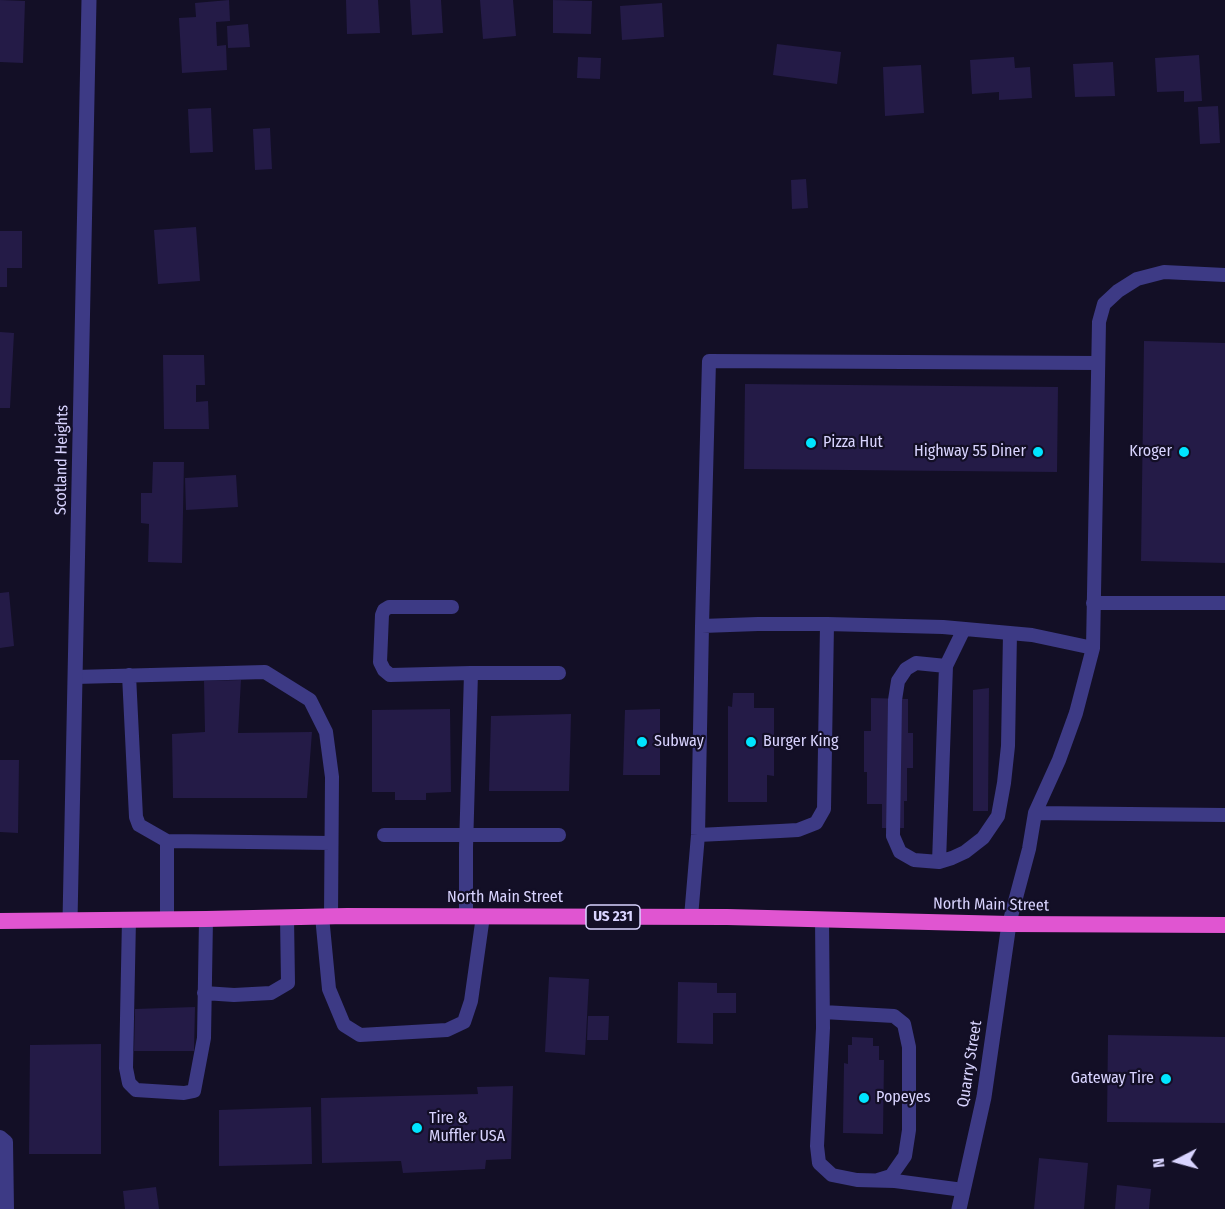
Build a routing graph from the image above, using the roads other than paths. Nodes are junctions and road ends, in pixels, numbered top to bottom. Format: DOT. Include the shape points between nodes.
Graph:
graph roads {
  1 [pos="89,0"];
  2 [pos="1225,275"];
  3 [pos="1098,363"];
  4 [pos="1093,603"];
  5 [pos="1225,603"];
  6 [pos="452,607"];
  7 [pos="828,624"];
  8 [pos="702,626"];
  9 [pos="964,629"];
  10 [pos="1010,633"];
  11 [pos="1093,648"];
  12 [pos="946,666"];
  13 [pos="471,673"];
  14 [pos="559,673"];
  15 [pos="129,675"];
  16 [pos="75,677"];
  17 [pos="1035,813"];
  18 [pos="1225,815"];
  19 [pos="384,835"];
  20 [pos="466,835"];
  21 [pos="559,835"];
  22 [pos="698,836"];
  23 [pos="167,842"];
  24 [pos="332,843"];
  25 [pos="939,862"];
  26 [pos="327,916"];
  27 [pos="475,916"];
  28 [pos="287,917"];
  29 [pos="691,917"];
  30 [pos="129,919"];
  31 [pos="167,919"];
  32 [pos="206,919"];
  33 [pos="70,920"];
  34 [pos="822,920"];
  35 [pos="0,921"];
  36 [pos="1010,924"];
  37 [pos="1225,925"];
  38 [pos="204,993"];
  39 [pos="823,1012"];
  40 [pos="0,1137"];
  41 [pos="876,1181"];
  42 [pos="963,1191"];
  43 [pos="7,1209"];
  44 [pos="959,1209"];
  1 -- 16 [label="street, Scotland Heights"];
  2 -- 3 [label="lane" via="1164,272 1137,279 1118,291 1104,304 1099,322"];
  3 -- 4 [label="lane"];
  3 -- 8 [label="lane" via="709,361"];
  4 -- 5 [label="lane"];
  4 -- 11 [label="lane"];
  6 -- 13 [label="lane" via="384,610 380,662 390,675"];
  7 -- 8 [label="lane"];
  7 -- 9 [label="lane"];
  7 -- 22 [label="lane" via="824,809 816,824 789,831"];
  8 -- 22 [label="lane"];
  9 -- 10 [label="lane"];
  9 -- 12 [label="lane"];
  10 -- 11 [label="lane"];
  10 -- 25 [label="lane" via="1008,746 998,816 983,838 965,852"];
  11 -- 17 [label="lane" via="1076,713"];
  12 -- 25 [label="lane"];
  12 -- 25 [label="lane" via="916,663 906,669 898,681 895,700 893,836 900,852 914,860"];
  13 -- 14 [label="lane"];
  13 -- 20 [label="lane"];
  15 -- 16 [label="lane"];
  15 -- 23 [label="lane" via="136,817 138,825"];
  15 -- 24 [label="lane" via="265,672 310,700 326,732 332,777"];
  16 -- 33 [label="street, Scotland Heights"];
  17 -- 18 [label="lane"];
  17 -- 36 [label="lane"];
  19 -- 20 [label="lane"];
  20 -- 21 [label="lane"];
  20 -- 27 [label="lane"];
  22 -- 29 [label="lane"];
  23 -- 24 [label="lane"];
  23 -- 31 [label="lane"];
  24 -- 26 [label="lane"];
  26 -- 27 [label="highway, North Main Street / US 231"];
  26 -- 27 [label="lane" via="329,989 344,1025 360,1035 447,1030 464,1022 471,1001"];
  26 -- 28 [label="highway, North Main Street / US 231"];
  27 -- 29 [label="highway, North Main Street / US 231"];
  28 -- 32 [label="highway, North Main Street / US 231"];
  28 -- 38 [label="lane" via="288,983 271,993"];
  29 -- 34 [label="highway, North Main Street / US 231"];
  30 -- 31 [label="highway, North Main Street / US 231"];
  30 -- 33 [label="highway, North Main Street / US 231"];
  30 -- 38 [label="lane" via="126,1068 129,1083 136,1090 194,1091 204,1038"];
  31 -- 32 [label="highway, North Main Street / US 231"];
  32 -- 38 [label="lane"];
  33 -- 35 [label="highway, North Main Street / US 231"];
  34 -- 36 [label="highway, North Main Street / US 231"];
  34 -- 39 [label="lane"];
  36 -- 37 [label="highway, North Main Street / US 231"];
  36 -- 42 [label="street, Quarry Street" via="984,1097"];
  39 -- 41 [label="lane" via="819,1163 832,1175"];
  39 -- 41 [label="lane" via="894,1016 904,1024 909,1047 909,1130 905,1156 891,1176"];
  40 -- 43 [label="lane" via="6,1142"];
  41 -- 42 [label="lane"];
  42 -- 44 [label="street, Quarry Street"];
}
